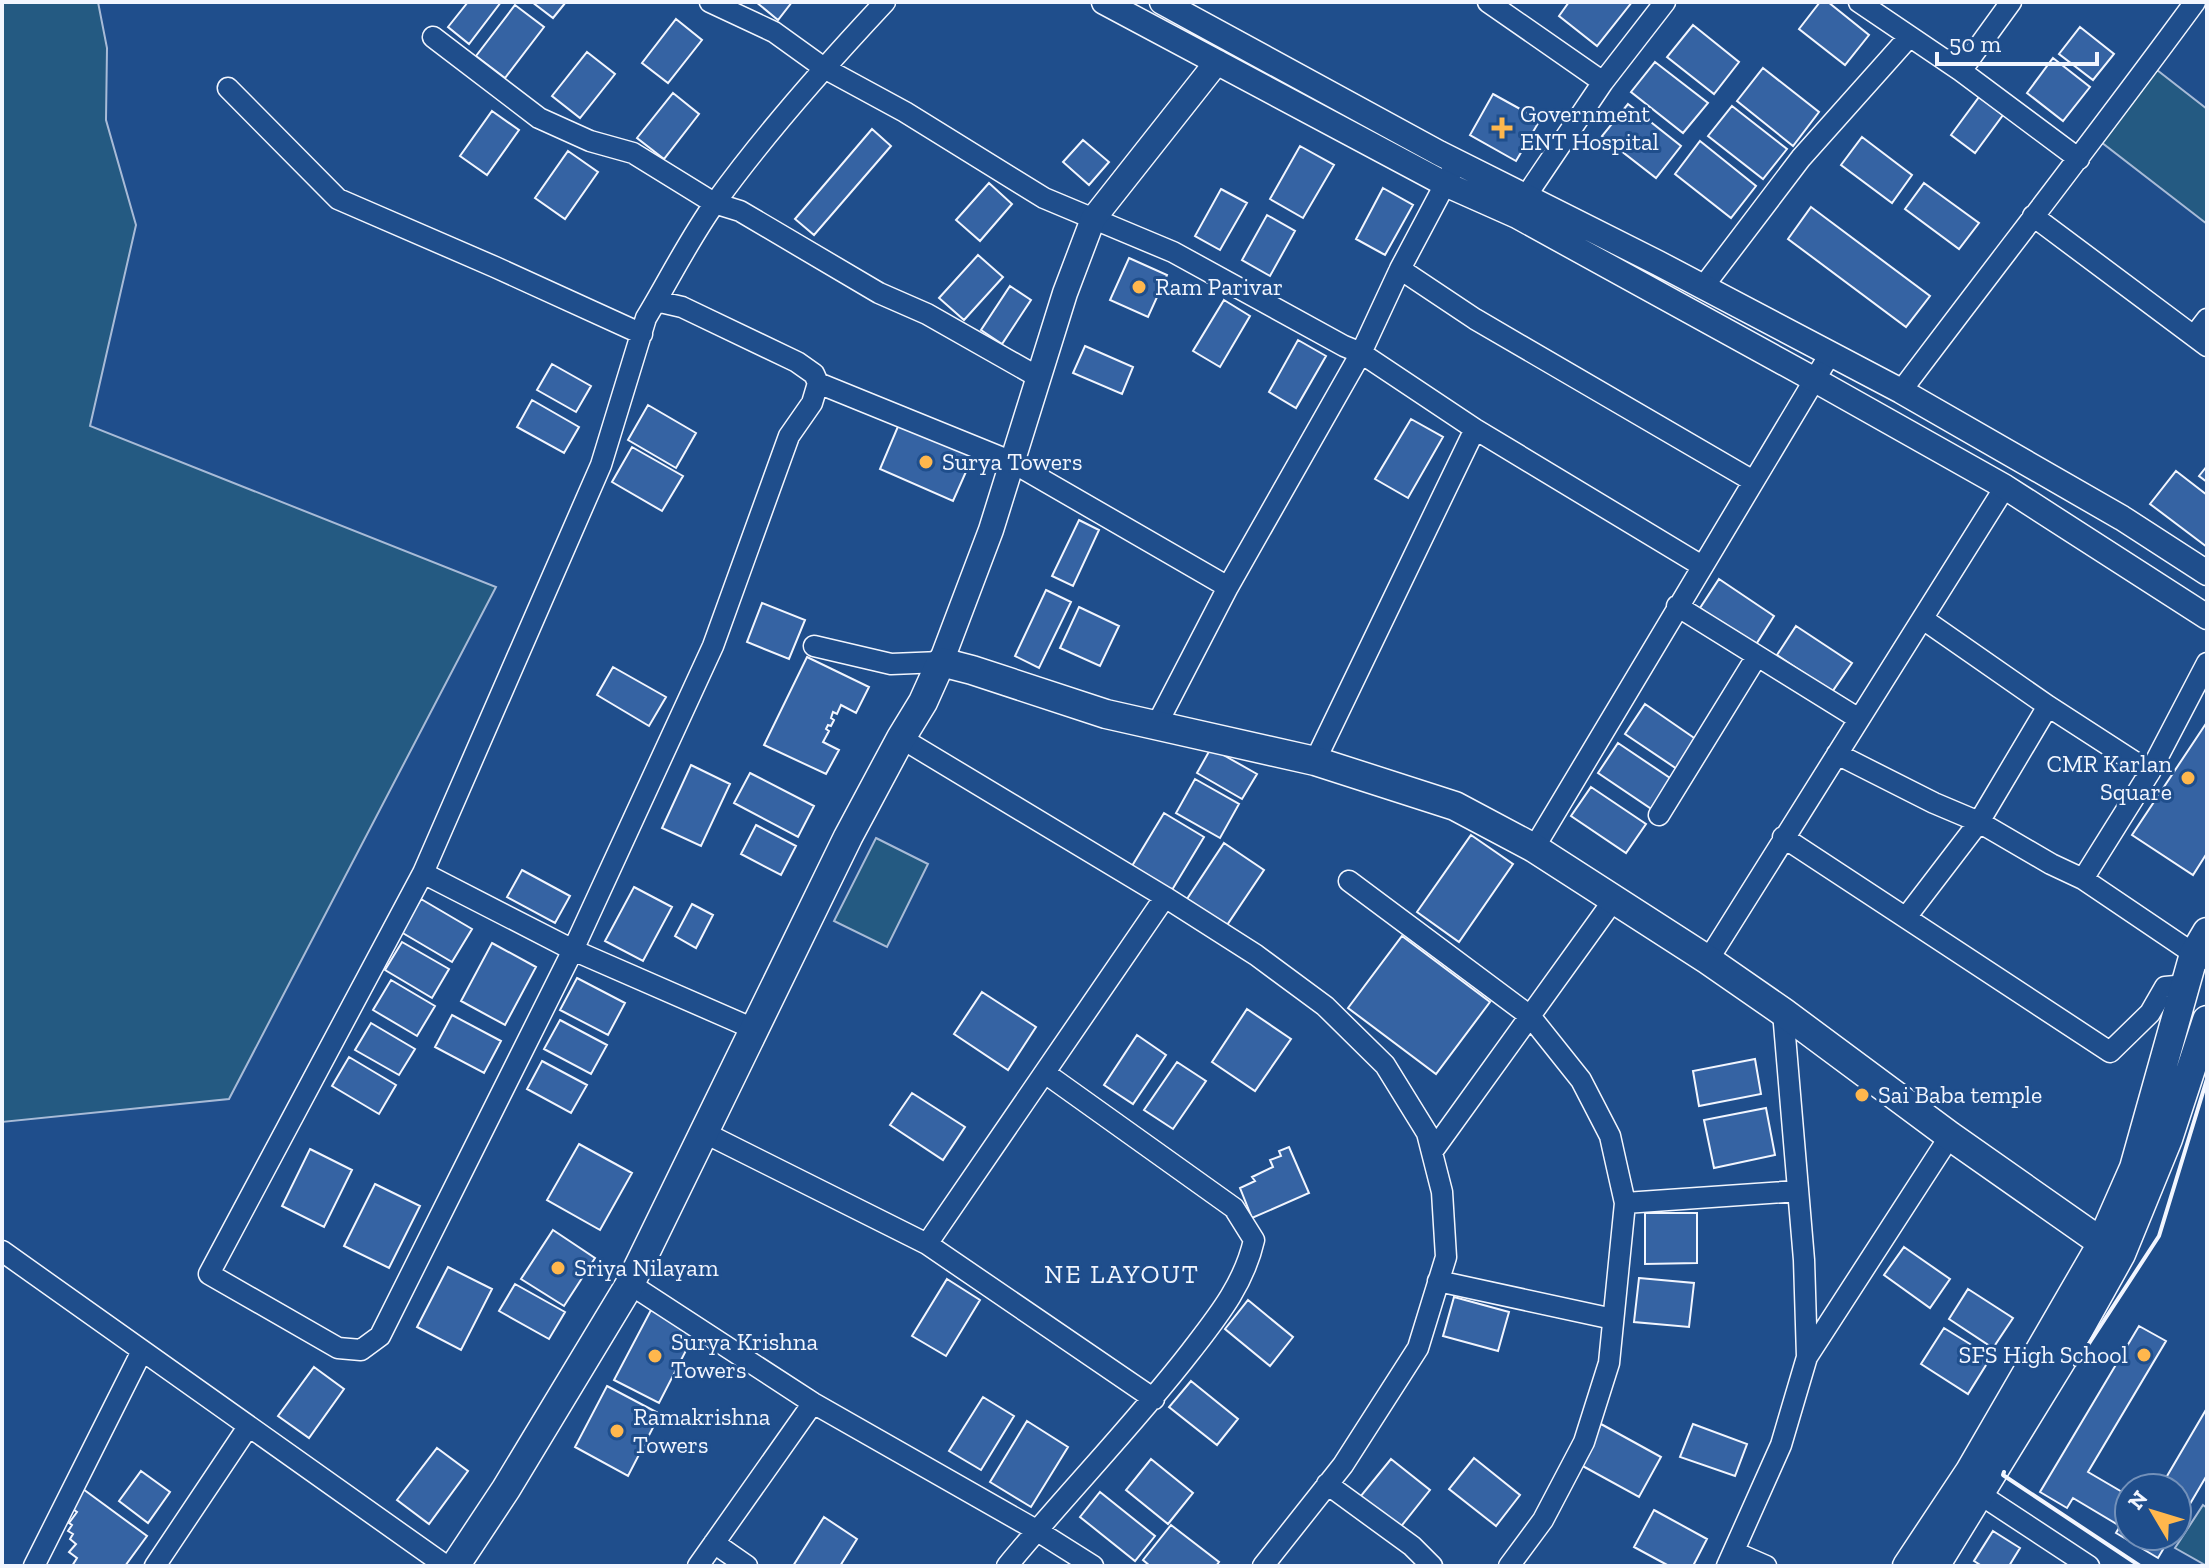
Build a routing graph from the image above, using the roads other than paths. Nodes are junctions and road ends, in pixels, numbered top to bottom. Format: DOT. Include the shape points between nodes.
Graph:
graph roads {
  1 [pos="710,2"];
  2 [pos="885,2"];
  3 [pos="1104,2"];
  4 [pos="1162,2"];
  5 [pos="1488,2"];
  6 [pos="1665,2"];
  7 [pos="1859,2"];
  8 [pos="2011,2"];
  9 [pos="2195,2"];
  10 [pos="433,37"];
  11 [pos="1909,37"];
  12 [pos="1217,62"];
  13 [pos="824,68"];
  14 [pos="1961,71"];
  15 [pos="1603,82"];
  16 [pos="228,88"];
  17 [pos="2079,159"];
  18 [pos="1457,162"];
  19 [pos="1445,184"];
  20 [pos="714,203"];
  21 [pos="1521,206"];
  22 [pos="2033,216"];
  23 [pos="1093,219"];
  24 [pos="1400,269"];
  25 [pos="1703,287"];
  26 [pos="656,301"];
  27 [pos="2207,319"];
  28 [pos="642,334"];
  29 [pos="2200,341"];
  30 [pos="1361,353"];
  31 [pos="1830,354"];
  32 [pos="1038,377"];
  33 [pos="1815,380"];
  34 [pos="818,383"];
  35 [pos="1901,391"];
  36 [pos="1475,429"];
  37 [pos="1010,461"];
  38 [pos="1753,481"];
  39 [pos="2005,487"];
  40 [pos="1702,566"];
  41 [pos="2207,573"];
  42 [pos="1228,587"];
  43 [pos="1677,606"];
  44 [pos="2207,617"];
  45 [pos="1923,619"];
  46 [pos="814,646"];
  47 [pos="1757,656"];
  48 [pos="941,662"];
  49 [pos="2207,663"];
  50 [pos="2048,706"];
  51 [pos="1859,719"];
  52 [pos="1157,724"];
  53 [pos="901,738"];
  54 [pos="1837,754"];
  55 [pos="1315,761"];
  56 [pos="2150,772"];
  57 [pos="1659,815"];
  58 [pos="1979,822"];
  59 [pos="1783,837"];
  60 [pos="1534,848"];
  61 [pos="423,873"];
  62 [pos="2083,879"];
  63 [pos="1349,881"];
  64 [pos="1165,897"];
  65 [pos="1615,898"];
  66 [pos="1907,916"];
  67 [pos="2203,948"];
  68 [pos="573,950"];
  69 [pos="1708,960"];
  70 [pos="2186,985"];
  71 [pos="1783,1012"];
  72 [pos="1530,1016"];
  73 [pos="2207,1020"];
  74 [pos="754,1029"];
  75 [pos="1045,1073"];
  76 [pos="703,1132"];
  77 [pos="1950,1136"];
  78 [pos="1432,1152"];
  79 [pos="1798,1191"];
  80 [pos="1625,1203"];
  81 [pos="927,1244"];
  82 [pos="2111,1248"];
  83 [pos="2,1251"];
  84 [pos="1438,1281"];
  85 [pos="630,1284"];
  86 [pos="1613,1319"];
  87 [pos="142,1351"];
  88 [pos="1807,1357"];
  89 [pos="1154,1399"];
  90 [pos="813,1403"];
  91 [pos="248,1427"];
  92 [pos="1327,1484"];
  93 [pos="1971,1488"];
  94 [pos="1036,1530"];
  95 [pos="714,1543"];
  96 [pos="1731,1559"];
  97 [pos="34,1566"];
  98 [pos="155,1566"];
  99 [pos="446,1566"];
  100 [pos="455,1566"];
  101 [pos="698,1566"];
  102 [pos="747,1566"];
  103 [pos="1007,1566"];
  104 [pos="1093,1566"];
  105 [pos="1263,1566"];
  106 [pos="1432,1566"];
  107 [pos="1509,1566"];
  108 [pos="1766,1566"];
  109 [pos="1907,1566"];
  110 [pos="1935,1566"];
  111 [pos="2089,1566"];
  1 -- 13 [label="street" via="774,32"];
  2 -- 13 [label="street"];
  3 -- 12 [label="street"];
  4 -- 18 [label="street"];
  5 -- 15 [label="street"];
  6 -- 15 [label="street"];
  7 -- 11 [label="street"];
  8 -- 14 [label="street"];
  9 -- 17 [label="street"];
  10 -- 20 [label="street" via="539,118 633,153"];
  11 -- 14 [label="street"];
  11 -- 25 [label="street" via="1801,158"];
  12 -- 19 [label="street"];
  12 -- 23 [label="street"];
  13 -- 20 [label="street"];
  13 -- 23 [label="street" via="1044,198"];
  14 -- 17 [label="street"];
  15 -- 21 [label="street"];
  16 -- 28 [label="street" via="338,199"];
  17 -- 22 [label="street"];
  18 -- 19 [label="street"];
  18 -- 21 [label="street"];
  19 -- 21 [label="street"];
  19 -- 24 [label="street"];
  20 -- 26 [label="street"];
  20 -- 32 [label="street" via="740,211"];
  21 -- 25 [label="street"];
  21 -- 33 [label="street"];
  22 -- 29 [label="street"];
  22 -- 35 [label="street"];
  23 -- 30 [label="street" via="1173,252"];
  23 -- 32 [label="street"];
  24 -- 30 [label="street"];
  24 -- 38 [label="street" via="1475,319"];
  25 -- 31 [label="street"];
  26 -- 28 [label="street"];
  26 -- 34 [label="street" via="682,307 797,362"];
  27 -- 29 [label="street"];
  28 -- 61 [label="street" via="601,465"];
  30 -- 36 [label="street"];
  30 -- 42 [label="street"];
  31 -- 33 [label="street"];
  31 -- 35 [label="street"];
  32 -- 37 [label="street"];
  33 -- 38 [label="street"];
  33 -- 39 [label="street"];
  34 -- 37 [label="street"];
  34 -- 68 [label="street" via="812,403 789,436 713,646"];
  35 -- 41 [label="street"];
  36 -- 40 [label="street"];
  36 -- 55 [label="street"];
  37 -- 42 [label="street"];
  37 -- 48 [label="street" via="991,530"];
  38 -- 40 [label="street"];
  39 -- 44 [label="street"];
  39 -- 45 [label="street"];
  40 -- 43 [label="street"];
  42 -- 52 [label="street"];
  43 -- 47 [label="street"];
  43 -- 60 [label="street"];
  45 -- 50 [label="street"];
  45 -- 51 [label="street"];
  46 -- 48 [label="street" via="891,664"];
  47 -- 51 [label="street"];
  47 -- 57 [label="street"];
  48 -- 52 [label="main road" via="1106,714"];
  48 -- 53 [label="main road"];
  49 -- 56 [label="street"];
  50 -- 56 [label="street"];
  50 -- 58 [label="street"];
  51 -- 54 [label="street"];
  52 -- 55 [label="main road"];
  53 -- 64 [label="street"];
  53 -- 74 [label="main road"];
  54 -- 58 [label="street"];
  54 -- 59 [label="street"];
  55 -- 60 [label="main road" via="1455,806"];
  56 -- 62 [label="street"];
  58 -- 62 [label="street"];
  58 -- 66 [label="street"];
  59 -- 66 [label="street"];
  59 -- 69 [label="street"];
  60 -- 65 [label="main road"];
  61 -- 68 [label="street"];
  61 -- 68 [label="street" via="209,1274 338,1348 361,1350 380,1336"];
  62 -- 67 [label="street"];
  63 -- 72 [label="street"];
  64 -- 75 [label="street"];
  64 -- 78 [label="street" via="1325,1006 1385,1065 1427,1133"];
  65 -- 69 [label="main road"];
  65 -- 72 [label="street"];
  66 -- 70 [label="street" via="2110,1052 2150,1013 2165,987"];
  67 -- 70 [label="main road"];
  68 -- 74 [label="street"];
  69 -- 71 [label="main road"];
  70 -- 82 [label="main road"];
  71 -- 77 [label="main road"];
  71 -- 79 [label="street"];
  72 -- 78 [label="street"];
  72 -- 80 [label="street" via="1581,1080 1610,1136"];
  73 -- 82 [label="main road" via="2168,1139"];
  74 -- 76 [label="main road"];
  75 -- 81 [label="street"];
  75 -- 89 [label="street" via="1234,1208 1254,1240 1239,1286"];
  76 -- 81 [label="street"];
  76 -- 85 [label="main road"];
  77 -- 82 [label="main road"];
  77 -- 88 [label="street"];
  78 -- 84 [label="street" via="1442,1192 1446,1257"];
  79 -- 80 [label="street"];
  79 -- 88 [label="street"];
  80 -- 86 [label="street"];
  81 -- 89 [label="street"];
  82 -- 93 [label="main road" via="2063,1358"];
  83 -- 87 [label="street"];
  84 -- 86 [label="street"];
  84 -- 92 [label="street" via="1418,1348"];
  85 -- 90 [label="street"];
  85 -- 100 [label="main road"];
  86 -- 107 [label="street" via="1609,1363 1584,1442 1543,1520"];
  87 -- 91 [label="street"];
  87 -- 97 [label="street"];
  88 -- 96 [label="street" via="1781,1445"];
  89 -- 94 [label="street"];
  90 -- 94 [label="street"];
  90 -- 95 [label="street"];
  91 -- 98 [label="street"];
  91 -- 99 [label="street"];
  92 -- 105 [label="street"];
  92 -- 106 [label="street"];
  93 -- 109 [label="main road"];
  93 -- 110 [label="main road"];
  93 -- 111 [label="street"];
  94 -- 103 [label="street"];
  94 -- 104 [label="street"];
  95 -- 101 [label="street"];
  95 -- 102 [label="street"];
  96 -- 108 [label="street"];
}
